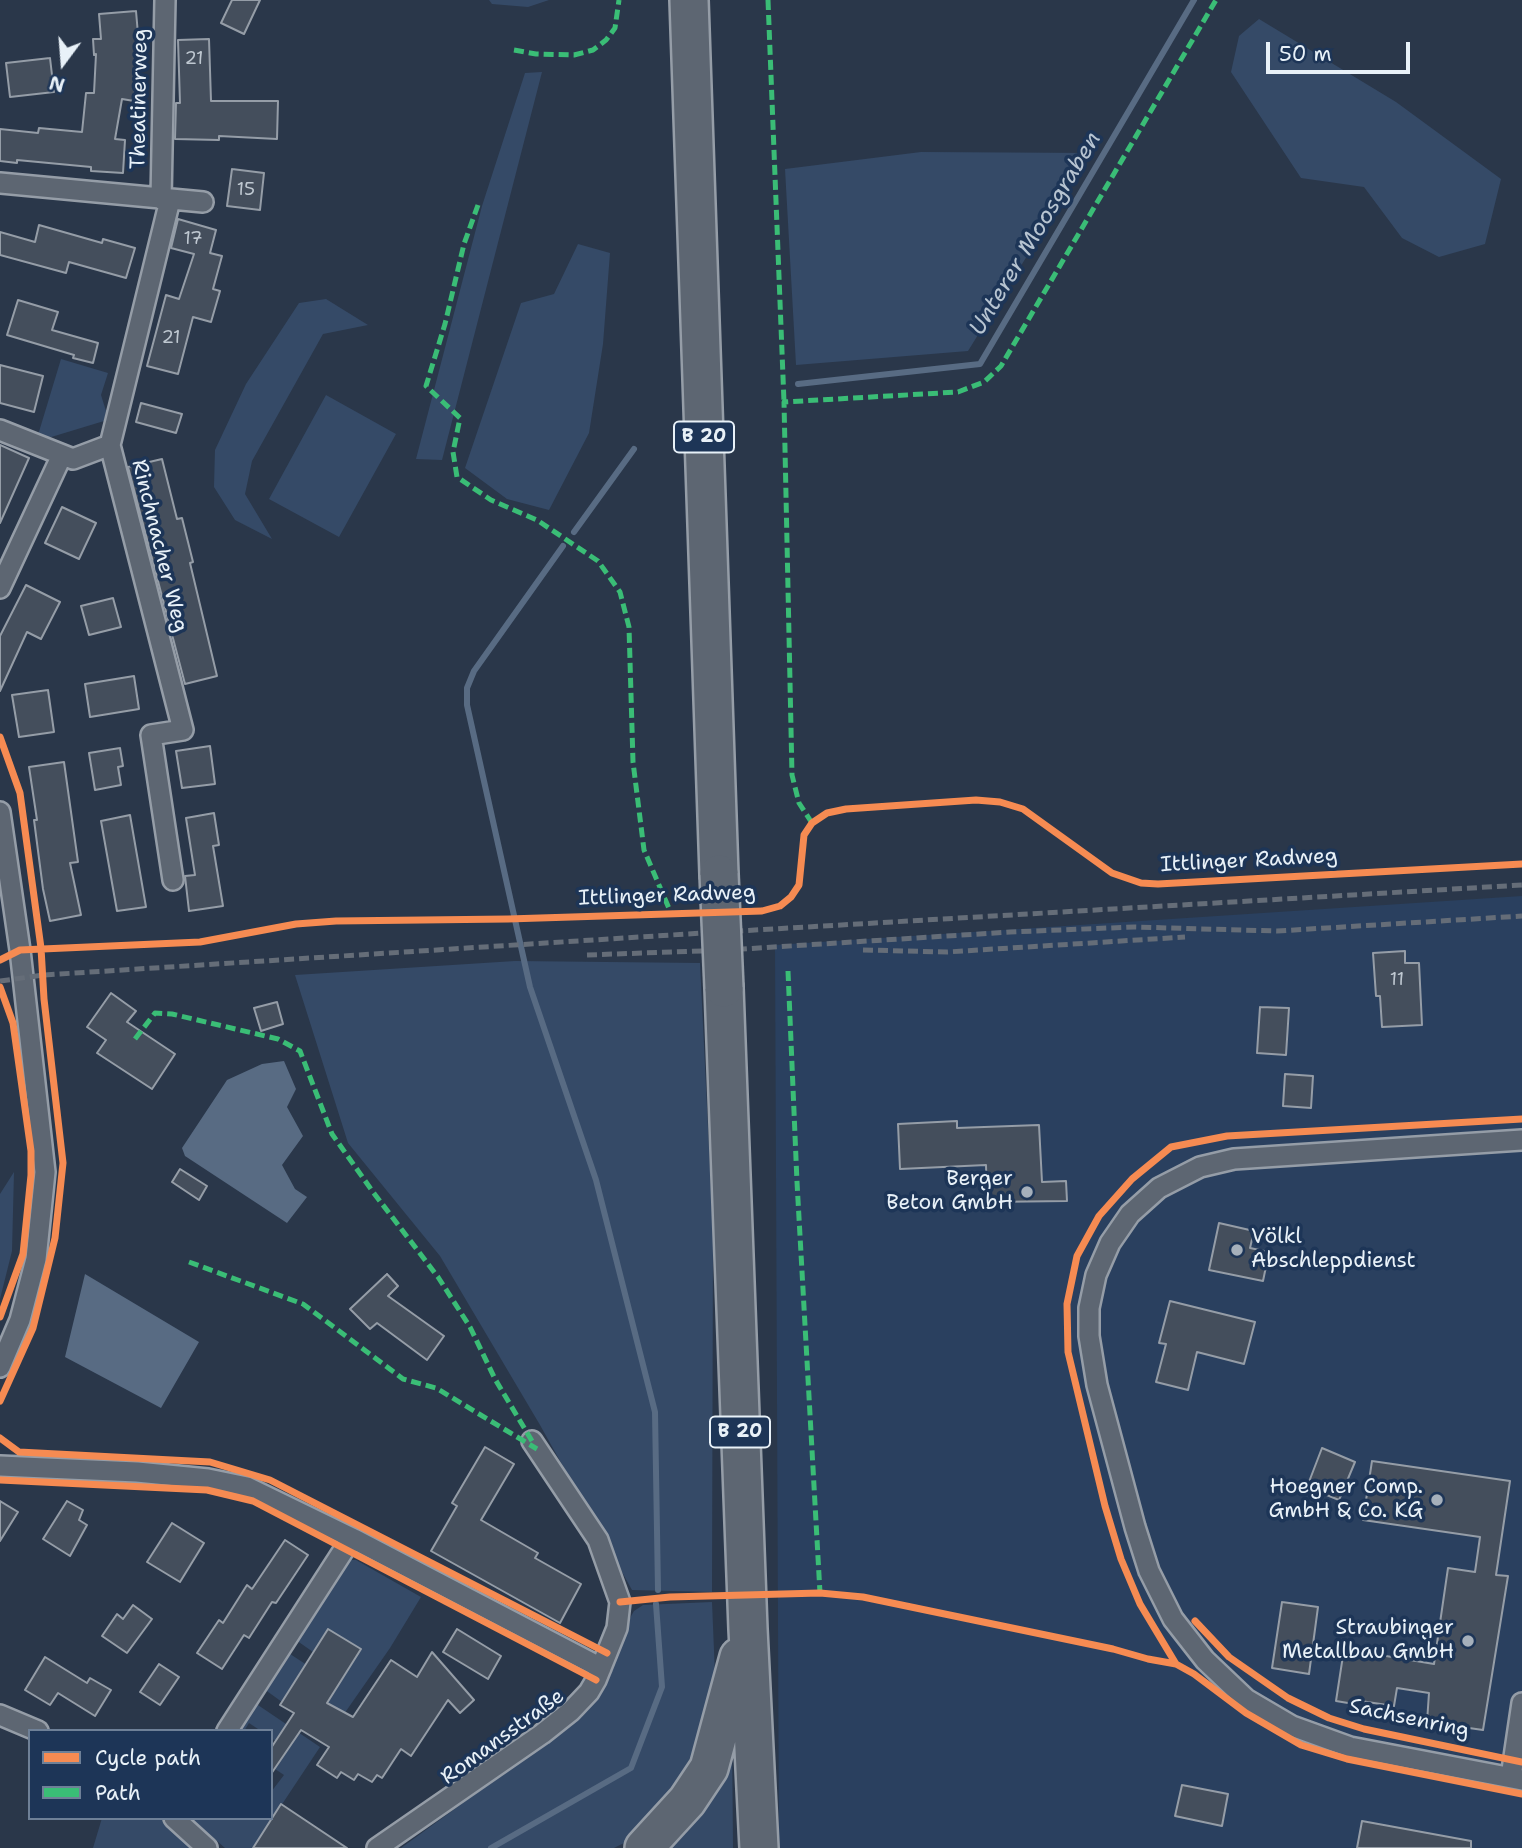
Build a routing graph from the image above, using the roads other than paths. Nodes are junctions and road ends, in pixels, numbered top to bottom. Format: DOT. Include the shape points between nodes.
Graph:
graph roads {
  1 [pos="165,0"];
  2 [pos="690,0"];
  3 [pos="0,183"];
  4 [pos="165,200"];
  5 [pos="203,202"];
  6 [pos="0,430"];
  7 [pos="110,445"];
  8 [pos="62,455"];
  9 [pos="0,587"];
  10 [pos="0,812"];
  11 [pos="173,880"];
  12 [pos="1522,1140"];
  13 [pos="0,1367"];
  14 [pos="532,1441"];
  15 [pos="0,1466"];
  16 [pos="354,1539"];
  17 [pos="748,1629"];
  18 [pos="601,1668"];
  19 [pos="1522,1703"];
  20 [pos="0,1715"];
  21 [pos="33,1729"];
  22 [pos="228,1729"];
  23 [pos="1517,1778"];
  24 [pos="176,1820"];
  25 [pos="207,1848"];
  26 [pos="377,1848"];
  27 [pos="644,1848"];
  28 [pos="758,1848"];
  1 -- 4 [label="street, Theatinerweg"];
  2 -- 17 [label="highway, B 20, bridge"];
  3 -- 4 [label="street"];
  4 -- 5 [label="street"];
  4 -- 7 [label="street, Rinchnacher Weg"];
  6 -- 8 [label="street"];
  7 -- 8 [label="street" via="73,459"];
  7 -- 11 [label="street, Rinchnacher Weg" via="183,730 151,736"];
  8 -- 9 [label="street"];
  10 -- 13 [label="street" via="45,1172 36,1259 20,1320"];
  12 -- 23 [label="street, Sachsenring" via="1234,1159 1200,1167 1159,1188 1130,1214 1096,1275 1089,1308 1097,1385 1149,1571 1172,1619 1205,1660 1246,1699 1292,1726 1350,1747"];
  14 -- 18 [label="street, Romansstraße" via="598,1540 620,1602 617,1628"];
  15 -- 16 [label="street" via="137,1472 247,1487"];
  16 -- 18 [label="street"];
  16 -- 22 [label="street"];
  17 -- 27 [label="highway" via="709,1768 687,1801"];
  17 -- 28 [label="highway, B 20"];
  18 -- 26 [label="street, Romansstraße" via="589,1692 571,1711"];
  19 -- 23 [label="street"];
  20 -- 21 [label="street"];
  24 -- 25 [label="street"];
}
